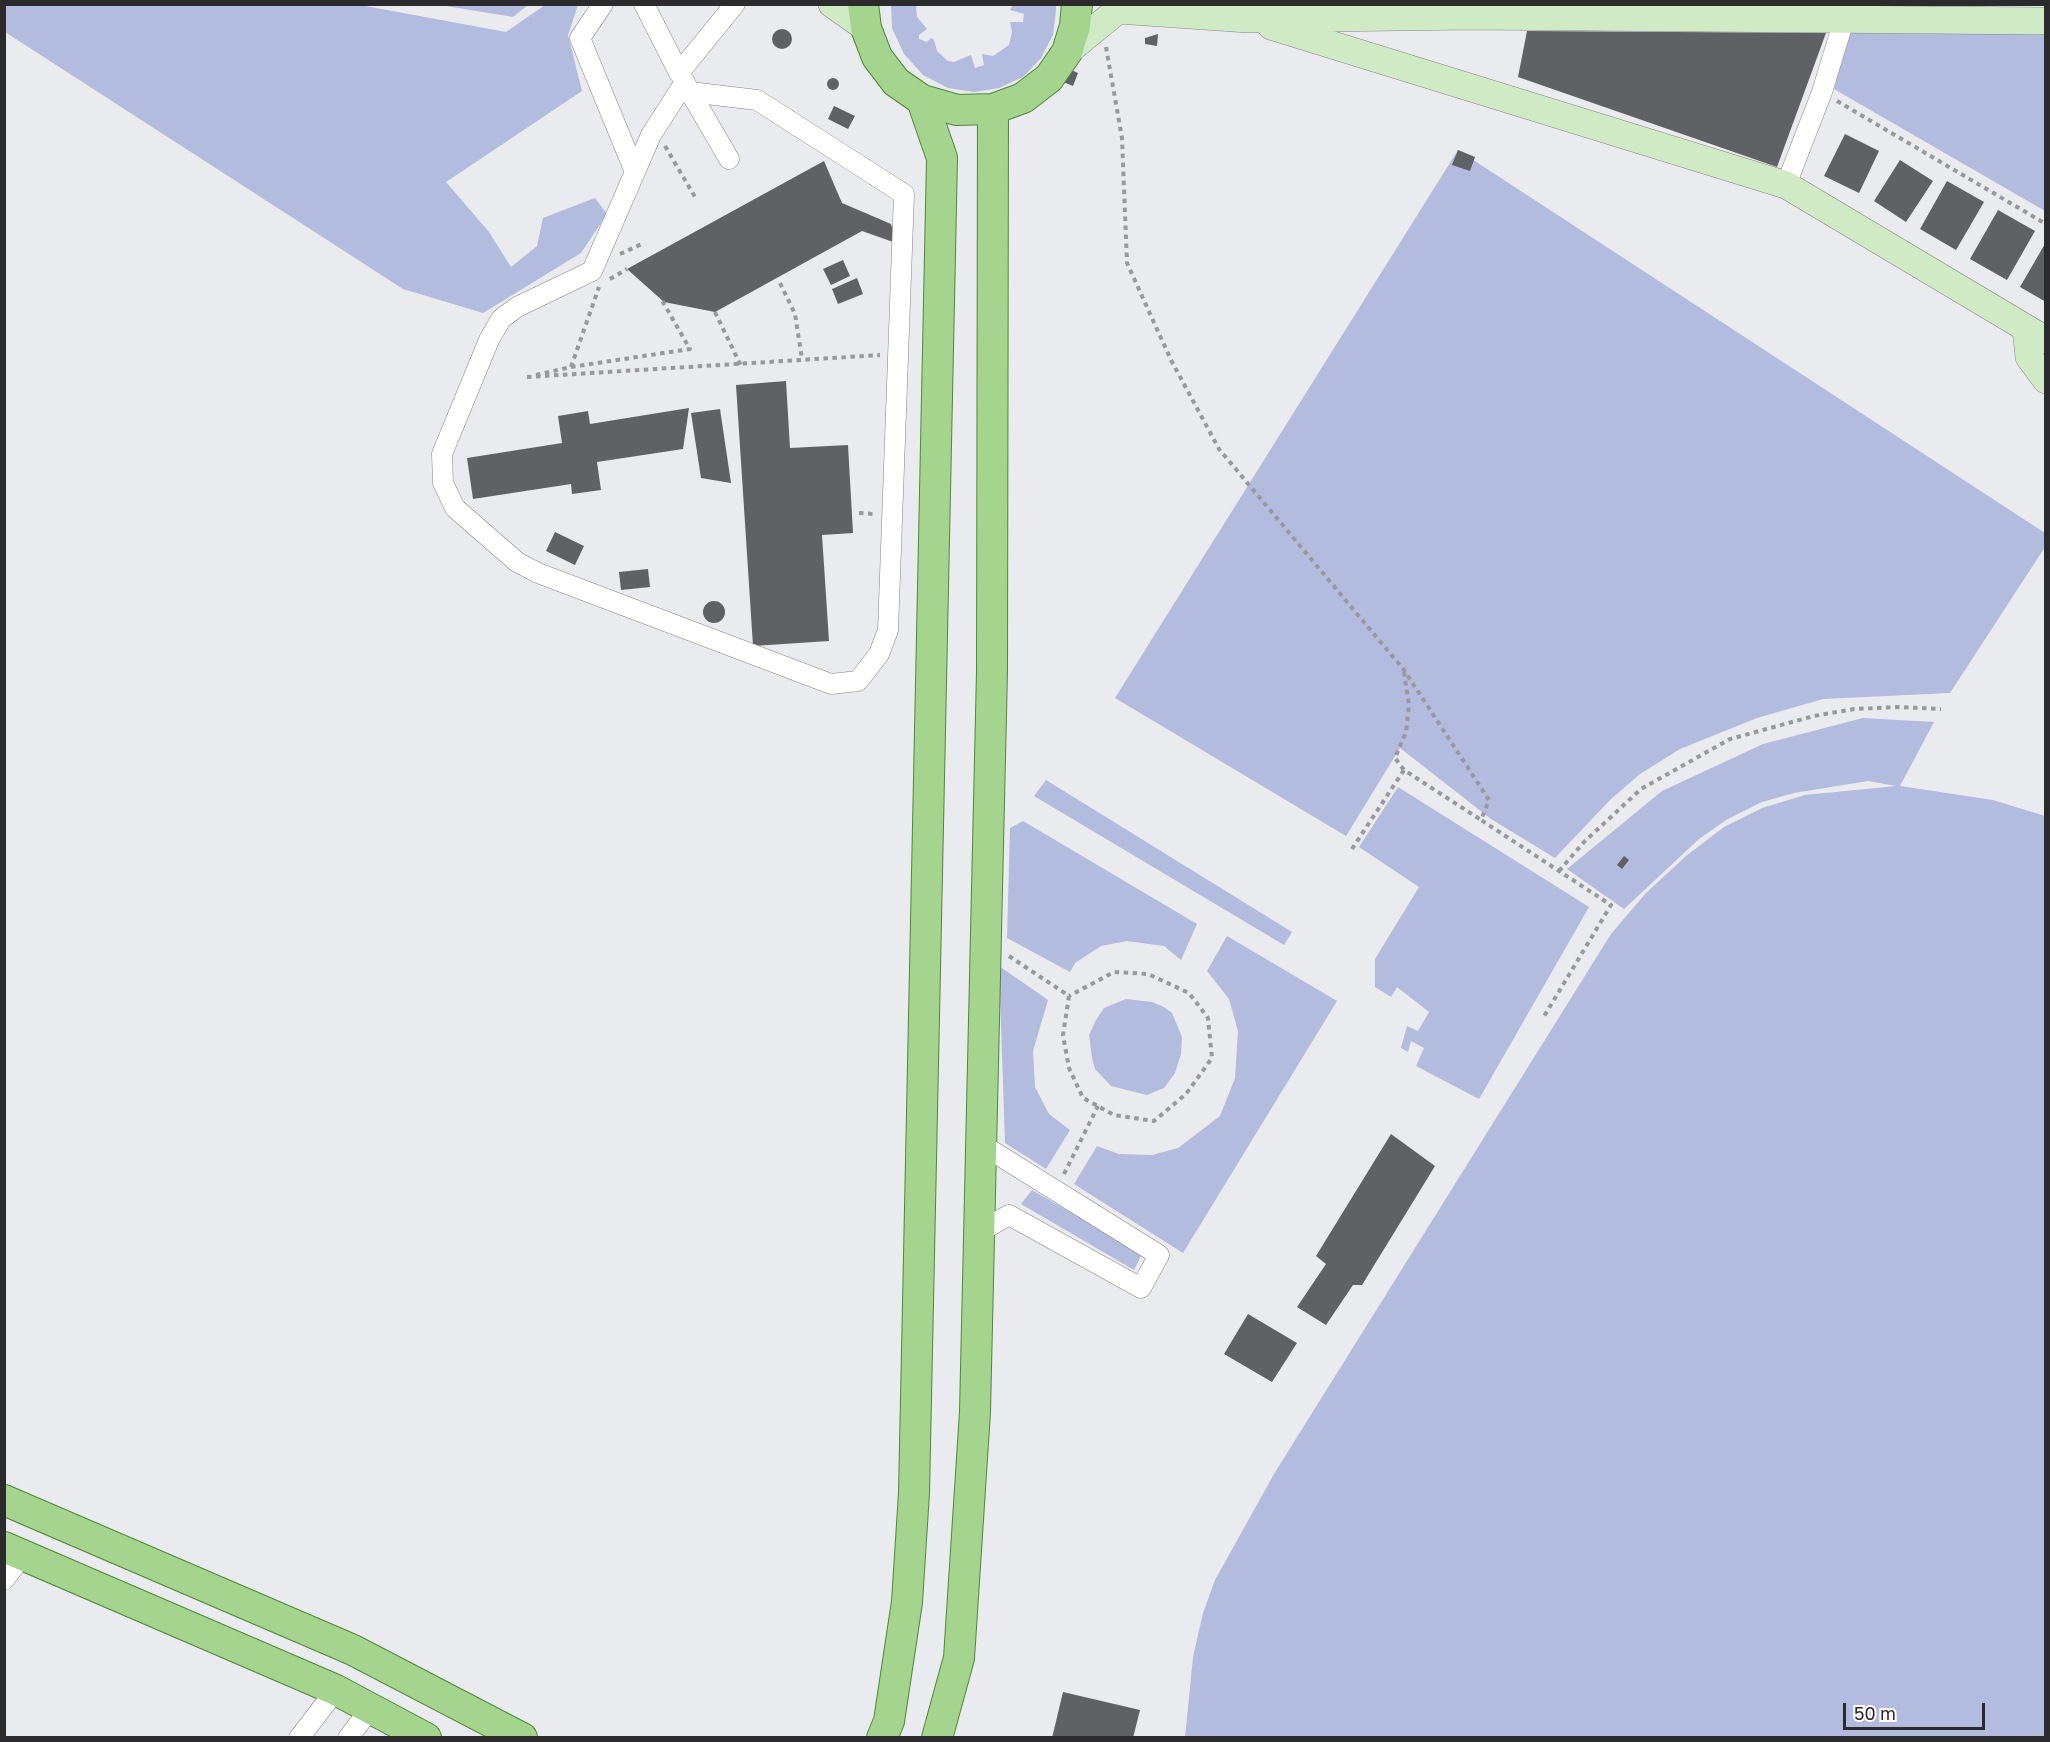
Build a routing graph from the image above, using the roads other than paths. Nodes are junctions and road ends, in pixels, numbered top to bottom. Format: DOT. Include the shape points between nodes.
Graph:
graph roads {
  1 [pos="603,4"];
  2 [pos="644,4"];
  3 [pos="735,4"];
  4 [pos="832,4"];
  5 [pos="1077,4"];
  6 [pos="864,16"];
  7 [pos="1248,19"];
  8 [pos="1844,20"];
  9 [pos="2046,21"];
  10 [pos="1067,52"];
  11 [pos="685,82"];
  12 [pos="922,100"];
  13 [pos="993,109"];
  14 [pos="729,159"];
  15 [pos="635,172"];
  16 [pos="1786,185"];
  17 [pos="2036,334"];
  18 [pos="2046,380"];
  19 [pos="981,1144"];
  20 [pos="979,1232"];
  21 [pos="4,1500"];
  22 [pos="14,1551"];
  23 [pos="4,1580"];
  24 [pos="336,1690"];
  25 [pos="371,1708"];
  26 [pos="299,1737"];
  27 [pos="348,1737"];
  28 [pos="426,1737"];
  29 [pos="522,1737"];
  30 [pos="882,1737"];
  31 [pos="937,1737"];
  1 -- 15 [label="street" via="580,38"];
  2 -- 11 [label="street"];
  3 -- 11 [label="street"];
  4 -- 6 [label="main road"];
  5 -- 10 [label="main road" via="1076,26"];
  6 -- 12 [label="main road" via="877,57 896,82"];
  7 -- 8 [label="main road" via="1483,16"];
  7 -- 10 [label="main road" via="1118,10"];
  7 -- 16 [label="main road"];
  8 -- 9 [label="main road"];
  8 -- 16 [label="street" via="1822,92"];
  10 -- 13 [label="main road" via="1048,78 1023,98"];
  11 -- 14 [label="street"];
  11 -- 15 [label="street" via="651,135"];
  11 -- 15 [label="street" via="757,100 904,194 888,630 879,654 858,681 831,684 538,573 517,562 455,508 443,483 442,454 501,319 517,307 592,271"];
  12 -- 13 [label="main road" via="957,110"];
  12 -- 30 [label="main road" via="942,158 915,1481 907,1602 889,1721"];
  13 -- 19 [label="main road" via="992,671"];
  16 -- 17 [label="main road"];
  17 -- 18 [label="main road" via="2029,357"];
  19 -- 20 [label="main road"];
  19 -- 20 [label="street" via="1159,1255 1141,1288 1009,1215"];
  20 -- 31 [label="main road" via="975,1412 959,1658"];
  21 -- 29 [label="main road" via="353,1650"];
  22 -- 23 [label="street"];
  22 -- 24 [label="main road"];
  24 -- 25 [label="main road"];
  24 -- 26 [label="street"];
  25 -- 27 [label="street"];
  25 -- 28 [label="main road"];
}
